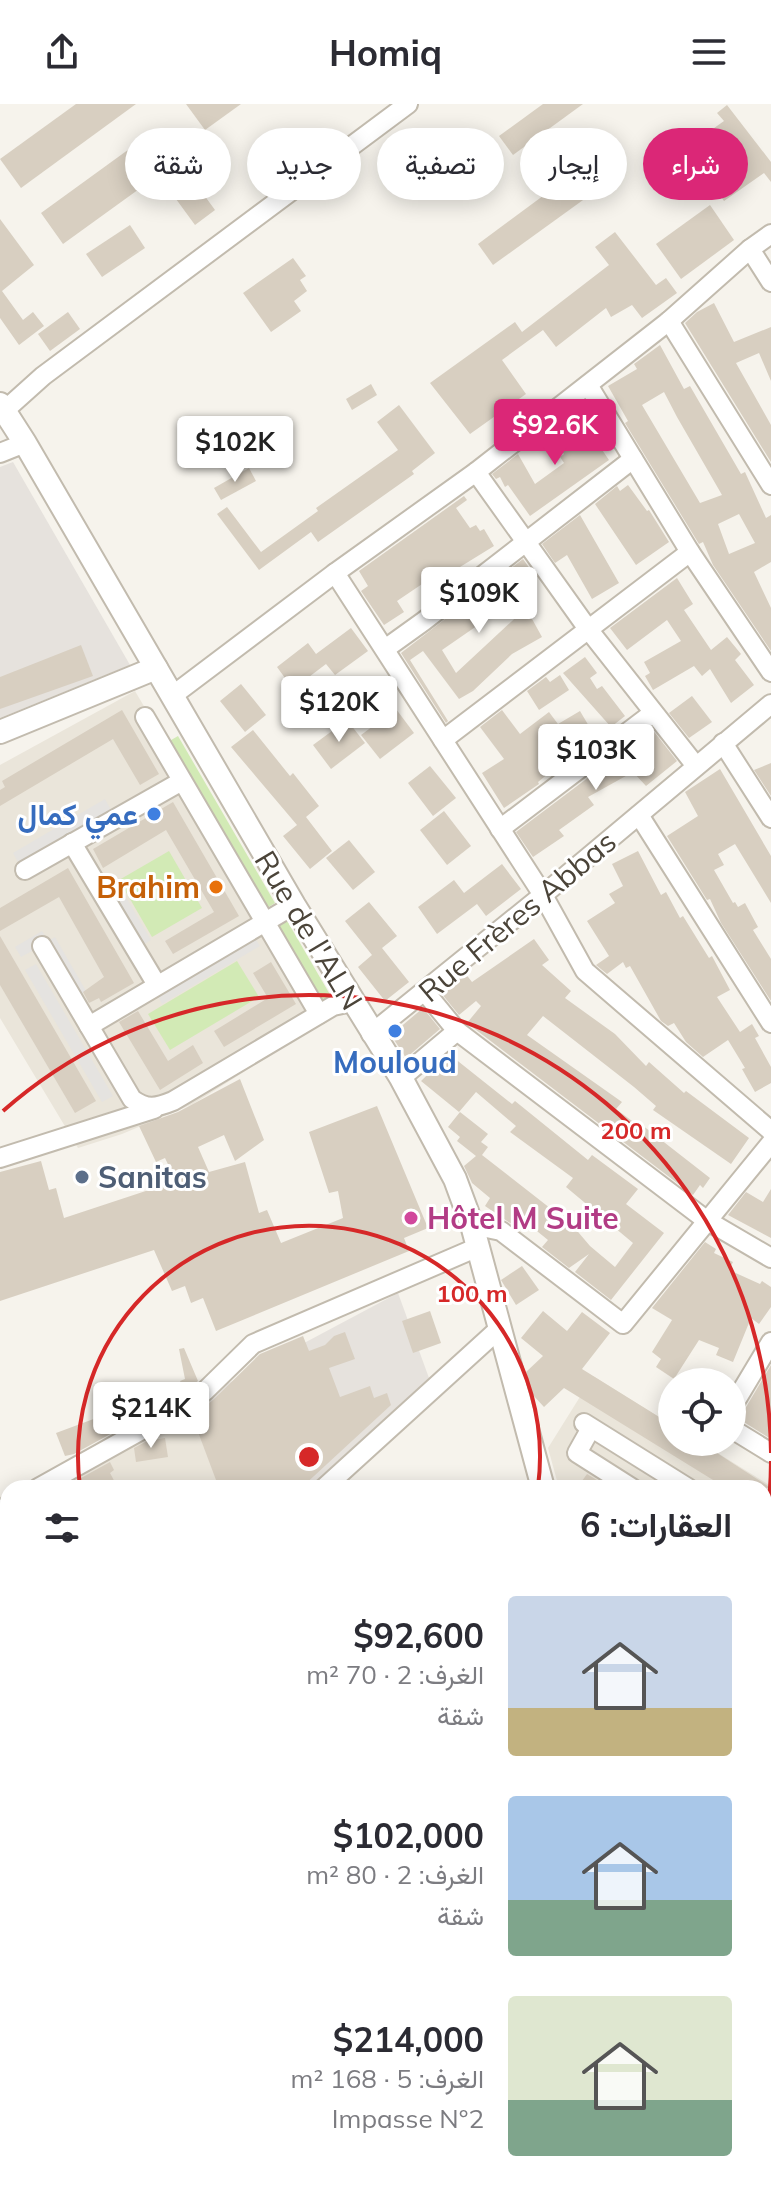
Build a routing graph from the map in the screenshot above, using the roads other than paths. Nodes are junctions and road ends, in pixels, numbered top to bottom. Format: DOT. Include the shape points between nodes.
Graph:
graph roads {
  1 [pos="408,104"];
  2 [pos="771,234"];
  3 [pos="750,249"];
  4 [pos="771,282"];
  5 [pos="669,321"];
  6 [pos="588,385"];
  7 [pos="2,408"];
  8 [pos="25,443"];
  9 [pos="0,453"];
  10 [pos="633,459"];
  11 [pos="476,472"];
  12 [pos="771,485"];
  13 [pos="527,542"];
  14 [pos="690,552"];
  15 [pos="335,573"];
  16 [pos="588,629"];
  17 [pos="385,649"];
  18 [pos="156,668"];
  19 [pos="771,672"];
  20 [pos="172,696"];
  21 [pos="771,704"];
  22 [pos="653,713"];
  23 [pos="145,717"];
  24 [pos="0,732"];
  25 [pos="443,740"];
  26 [pos="723,743"];
  27 [pos="696,766"];
  28 [pos="182,781"];
  29 [pos="639,815"];
  30 [pos="771,818"];
  31 [pos="500,829"];
  32 [pos="72,843"];
  33 [pos="25,870"];
  34 [pos="543,895"];
  35 [pos="294,905"];
  36 [pos="265,922"];
  37 [pos="42,946"];
  38 [pos="157,985"];
  39 [pos="425,992"];
  40 [pos="352,1002"];
  41 [pos="319,1014"];
  42 [pos="771,1023"];
  43 [pos="89,1026"];
  44 [pos="457,1031"];
  45 [pos="371,1034"];
  46 [pos="401,1078"];
  47 [pos="157,1108"];
  48 [pos="771,1131"];
  49 [pos="771,1143"];
  50 [pos="0,1158"];
  51 [pos="706,1220"];
  52 [pos="472,1225"];
  53 [pos="478,1247"];
  54 [pos="771,1258"];
  55 [pos="500,1328"];
  56 [pos="771,1342"];
  57 [pos="746,1384"];
  58 [pos="746,1438"];
  59 [pos="771,1453"];
  60 [pos="52,1480"];
  61 [pos="333,1480"];
  62 [pos="541,1480"];
  63 [pos="619,1480"];
  64 [pos="671,1480"];
  1 -- 7 [label="street"];
  2 -- 3 [label="street"];
  3 -- 4 [label="street"];
  3 -- 5 [label="street"];
  5 -- 6 [label="street"];
  5 -- 12 [label="street"];
  6 -- 10 [label="street"];
  6 -- 11 [label="street"];
  7 -- 8 [label="street, Rue de l'ALN"];
  8 -- 9 [label="street"];
  8 -- 18 [label="street, Rue de l'ALN"];
  10 -- 13 [label="street"];
  10 -- 14 [label="street"];
  11 -- 13 [label="street"];
  11 -- 15 [label="street"];
  13 -- 16 [label="street"];
  13 -- 17 [label="street"];
  14 -- 16 [label="street"];
  14 -- 19 [label="street"];
  15 -- 17 [label="street"];
  15 -- 20 [label="street"];
  16 -- 22 [label="street"];
  16 -- 25 [label="street"];
  17 -- 25 [label="street"];
  18 -- 20 [label="street, Rue de l'ALN"];
  18 -- 24 [label="street"];
  20 -- 35 [label="street, Rue de l'ALN"];
  21 -- 26 [label="street, Rue Frères Abbas"];
  22 -- 27 [label="street"];
  22 -- 31 [label="street"];
  23 -- 28 [label="street"];
  25 -- 31 [label="street"];
  26 -- 27 [label="street, Rue Frères Abbas"];
  26 -- 30 [label="street"];
  27 -- 29 [label="street, Rue Frères Abbas"];
  28 -- 32 [label="street"];
  28 -- 36 [label="street"];
  29 -- 34 [label="street, Rue Frères Abbas"];
  29 -- 42 [label="street"];
  31 -- 34 [label="street"];
  32 -- 33 [label="street"];
  32 -- 38 [label="street"];
  34 -- 39 [label="street, Rue Frères Abbas"];
  34 -- 48 [label="street" via="585,971"];
  35 -- 36 [label="street"];
  35 -- 40 [label="street, Rue de l'ALN"];
  36 -- 38 [label="street"];
  36 -- 41 [label="street"];
  37 -- 43 [label="street"];
  38 -- 43 [label="street"];
  39 -- 44 [label="street"];
  39 -- 45 [label="street, Rue Frères Abbas"];
  40 -- 41 [label="street"];
  40 -- 45 [label="street, Rue de l'ALN"];
  41 -- 47 [label="street"];
  43 -- 47 [label="street" via="132,1099 142,1107"];
  44 -- 46 [label="street"];
  44 -- 51 [label="street"];
  45 -- 46 [label="street, Rue de l'ALN"];
  46 -- 52 [label="street, Rue de l'ALN" via="455,1179"];
  47 -- 50 [label="street"];
  49 -- 51 [label="street"];
  51 -- 52 [label="street" via="623,1324 501,1231"];
  51 -- 54 [label="street"];
  52 -- 53 [label="street, Rue de l'ALN"];
  53 -- 55 [label="street, Rue de l'ALN"];
  53 -- 60 [label="street" via="253,1344 185,1406"];
  55 -- 61 [label="street"];
  55 -- 62 [label="street, Rue de l'ALN"];
  56 -- 57 [label="street"];
  58 -- 59 [label="street"];
  63 -- 64 [label="street" via="577,1453 588,1426"];
}
